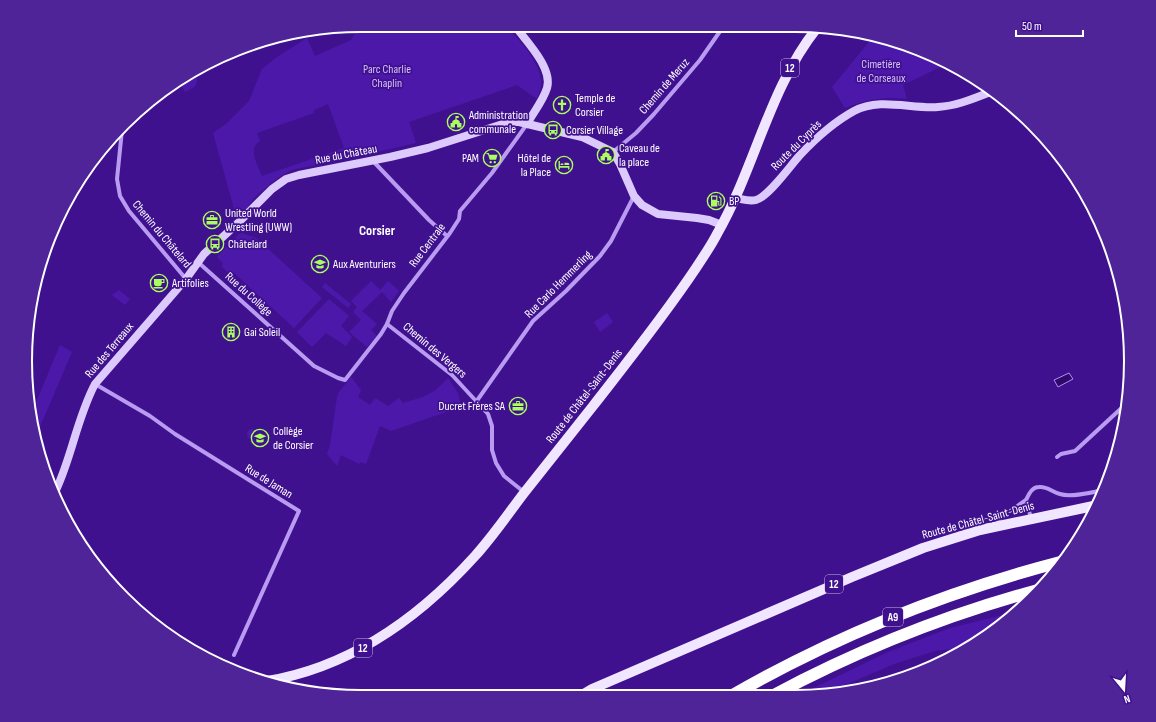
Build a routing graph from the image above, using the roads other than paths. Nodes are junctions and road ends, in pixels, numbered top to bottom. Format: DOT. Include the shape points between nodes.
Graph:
graph roads {
  1 [pos="520,32"];
  2 [pos="720,32"];
  3 [pos="815,33"];
  4 [pos="984,92"];
  5 [pos="527,124"];
  6 [pos="121,135"];
  7 [pos="613,152"];
  8 [pos="373,161"];
  9 [pos="634,196"];
  10 [pos="735,198"];
  11 [pos="722,225"];
  12 [pos="448,236"];
  13 [pos="199,263"];
  14 [pos="186,279"];
  15 [pos="387,324"];
  16 [pos="345,380"];
  17 [pos="95,384"];
  18 [pos="476,402"];
  19 [pos="1120,410"];
  20 [pos="1057,457"];
  21 [pos="57,487"];
  22 [pos="1097,491"];
  23 [pos="525,492"];
  24 [pos="1026,500"];
  25 [pos="1090,507"];
  26 [pos="1031,518"];
  27 [pos="997,526"];
  28 [pos="1053,564"];
  29 [pos="1029,593"];
  30 [pos="234,654"];
  31 [pos="276,679"];
  32 [pos="590,690"];
  33 [pos="742,690"];
  34 [pos="784,690"];
  1 -- 5 [label="street" via="546,72 547,88"];
  2 -- 7 [label="street, Chemin de Meruz" via="700,60 654,114"];
  3 -- 10 [label="main road, Route de Châtel-Saint-Denis / 12" via="791,66"];
  4 -- 10 [label="street, Route du Cyprès" via="957,104 938,107 894,104 874,105 855,110 818,137 765,195 750,201"];
  5 -- 7 [label="street, Rue du Château" via="582,137"];
  5 -- 8 [label="street, Rue du Château" via="509,122 428,148"];
  5 -- 12 [label="street, Rue Centrale" via="492,173 460,211 459,218"];
  6 -- 14 [label="street, Chemin du Châtelard" via="117,186 123,203"];
  7 -- 9 [label="street"];
  8 -- 12 [label="street" via="429,220"];
  8 -- 13 [label="street, Rue du Château" via="299,175 279,183 204,254"];
  9 -- 11 [label="street" via="642,205 658,214 709,220"];
  9 -- 18 [label="street, Rue Carlo Hemmerling" via="611,241 600,256 533,321"];
  10 -- 11 [label="main road, Route de Châtel-Saint-Denis / 12"];
  11 -- 23 [label="main road, Route de Châtel-Saint-Denis / 12" via="674,301"];
  12 -- 15 [label="street, Rue Centrale" via="404,293"];
  13 -- 14 [label="street, Rue des Terreaux"];
  13 -- 16 [label="street, Rue du Collège" via="314,366"];
  14 -- 17 [label="street, Rue des Terreaux"];
  15 -- 16 [label="street, Rue Centrale"];
  15 -- 18 [label="street, Chemin des Vergers" via="452,375"];
  17 -- 21 [label="street, Rue des Terreaux" via="86,402"];
  17 -- 30 [label="street, Rue de Jaman" via="299,511"];
  18 -- 23 [label="street, Chemin des Vergers" via="488,414 492,426 492,450 496,464 504,476"];
  19 -- 20 [label="street" via="1075,451"];
  22 -- 24 [label="street" via="1069,495 1038,487 1030,491"];
  23 -- 31 [label="main road, Route de Châtel-Saint-Denis / 12" via="477,554 412,616 346,656 315,669"];
  24 -- 26 [label="street"];
  24 -- 27 [label="street" via="999,519"];
  25 -- 26 [label="main road, Route de Châtel-Saint-Denis / 12"];
  26 -- 27 [label="main road, Route de Châtel-Saint-Denis / 12"];
  27 -- 32 [label="main road, Route de Châtel-Saint-Denis / 12" via="923,548 852,576"];
  28 -- 33 [label="highway, A9" via="986,584 889,619 805,657"];
  29 -- 34 [label="highway, A9" via="972,610 896,638"];
}
